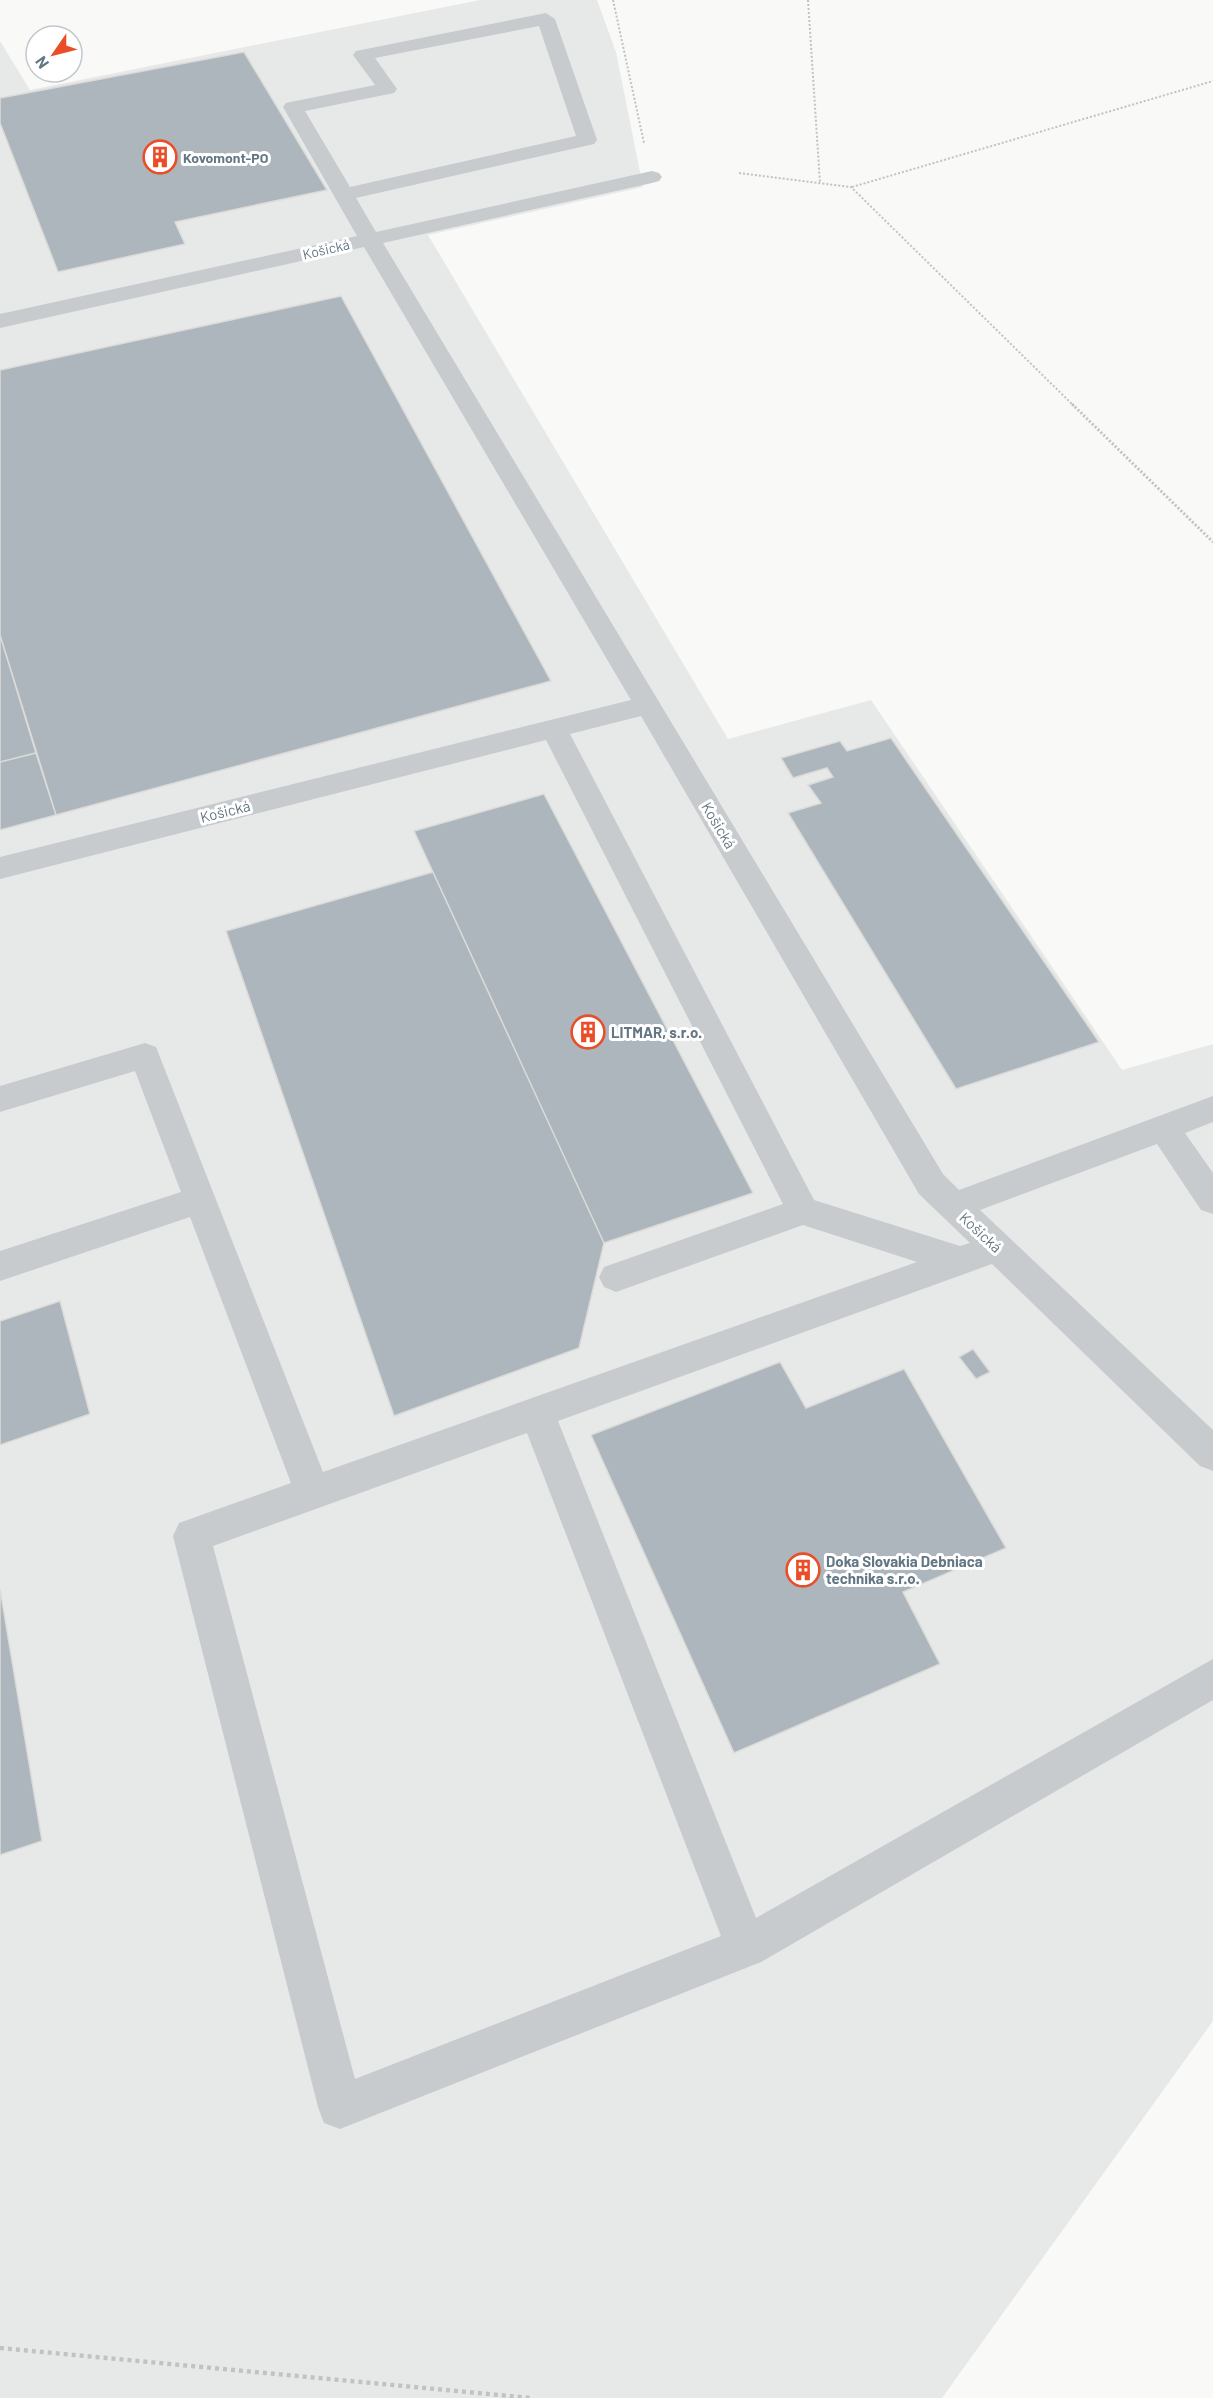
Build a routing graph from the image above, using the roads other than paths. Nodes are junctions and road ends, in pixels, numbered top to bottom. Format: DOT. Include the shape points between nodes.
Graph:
graph roads {
  1 [pos="652,177"];
  2 [pos="344,194"];
  3 [pos="370,239"];
  4 [pos="0,321"];
  5 [pos="648,705"];
  6 [pos="553,728"];
  7 [pos="0,868"];
  8 [pos="0,1100"];
  9 [pos="1213,1109"];
  10 [pos="1163,1127"];
  11 [pos="200,1200"];
  12 [pos="1213,1200"];
  13 [pos="953,1206"];
  14 [pos="803,1211"];
  15 [pos="998,1248"];
  16 [pos="960,1262"];
  17 [pos="0,1266"];
  18 [pos="616,1277"];
  19 [pos="537,1413"];
  20 [pos="1213,1454"];
  21 [pos="313,1493"];
  22 [pos="1213,1678"];
  23 [pos="746,1947"];
  1 -- 3 [label="lane, Košická"];
  2 -- 2 [label="lane" via="293,107 387,89 363,55 546,19 587,141"];
  2 -- 3 [label="lane"];
  3 -- 4 [label="lane, Košická"];
  3 -- 5 [label="lane"];
  5 -- 6 [label="lane, Košická"];
  5 -- 13 [label="lane, Košická" via="931,1184"];
  6 -- 7 [label="lane, Košická"];
  6 -- 14 [label="lane"];
  8 -- 11 [label="lane" via="145,1056"];
  9 -- 10 [label="lane"];
  10 -- 12 [label="lane"];
  10 -- 13 [label="lane"];
  11 -- 17 [label="lane"];
  11 -- 21 [label="lane"];
  13 -- 15 [label="lane, Košická"];
  14 -- 16 [label="lane"];
  14 -- 18 [label="lane"];
  15 -- 16 [label="lane"];
  15 -- 20 [label="lane, Košická"];
  16 -- 19 [label="lane"];
  19 -- 21 [label="lane"];
  19 -- 23 [label="lane"];
  21 -- 23 [label="lane" via="192,1536 340,2107"];
  22 -- 23 [label="lane"];
}
